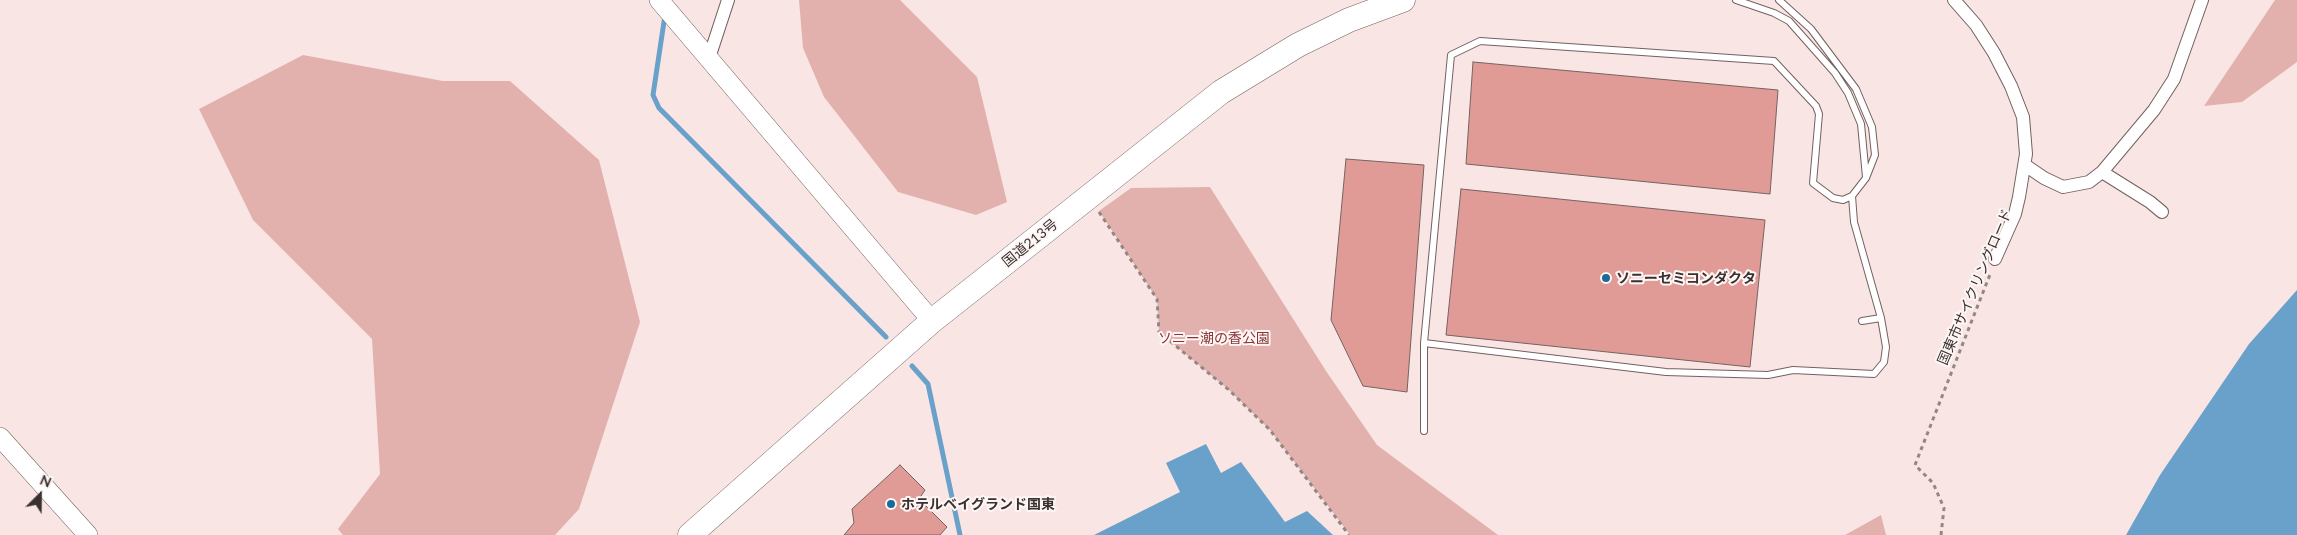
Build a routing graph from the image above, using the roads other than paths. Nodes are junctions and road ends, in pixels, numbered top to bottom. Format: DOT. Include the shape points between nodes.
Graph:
graph roads {
  1 [pos="659,0"];
  2 [pos="728,0"];
  3 [pos="1403,0"];
  4 [pos="1736,0"];
  5 [pos="1779,0"];
  6 [pos="1954,0"];
  7 [pos="2202,0"];
  8 [pos="710,58"];
  9 [pos="2025,165"];
  10 [pos="2102,172"];
  11 [pos="1866,178"];
  12 [pos="1852,196"];
  13 [pos="2162,212"];
  14 [pos="1994,264"];
  15 [pos="1881,318"];
  16 [pos="932,321"];
  17 [pos="1862,321"];
  18 [pos="1424,343"];
  19 [pos="1424,431"];
  20 [pos="0,436"];
  21 [pos="88,535"];
  22 [pos="690,535"];
  1 -- 8 [label="street"];
  2 -- 8 [label="street"];
  3 -- 16 [label="highway, 国道213号" via="1349,20 1298,45 1221,92"];
  4 -- 11 [label="lane" via="1774,12 1789,21 1835,73 1861,124"];
  5 -- 11 [label="lane" via="1811,28 1856,89 1872,127 1875,155"];
  6 -- 9 [label="street" via="1976,25 2011,86 2023,117"];
  7 -- 10 [label="street" via="2174,79 2154,110"];
  8 -- 16 [label="street"];
  9 -- 10 [label="street" via="2063,188 2089,182"];
  9 -- 14 [label="street" via="2015,214"];
  10 -- 13 [label="street"];
  11 -- 12 [label="lane"];
  12 -- 15 [label="lane" via="1854,222"];
  12 -- 18 [label="lane" via="1843,200 1833,198 1813,183 1819,114 1816,106 1774,61 1480,41 1450,55"];
  15 -- 17 [label="lane"];
  15 -- 18 [label="lane" via="1885,355 1884,362 1874,374 1793,370 1768,375 1666,372"];
  16 -- 22 [label="highway, 国道213号"];
  18 -- 19 [label="lane"];
  20 -- 21 [label="street"];
}
